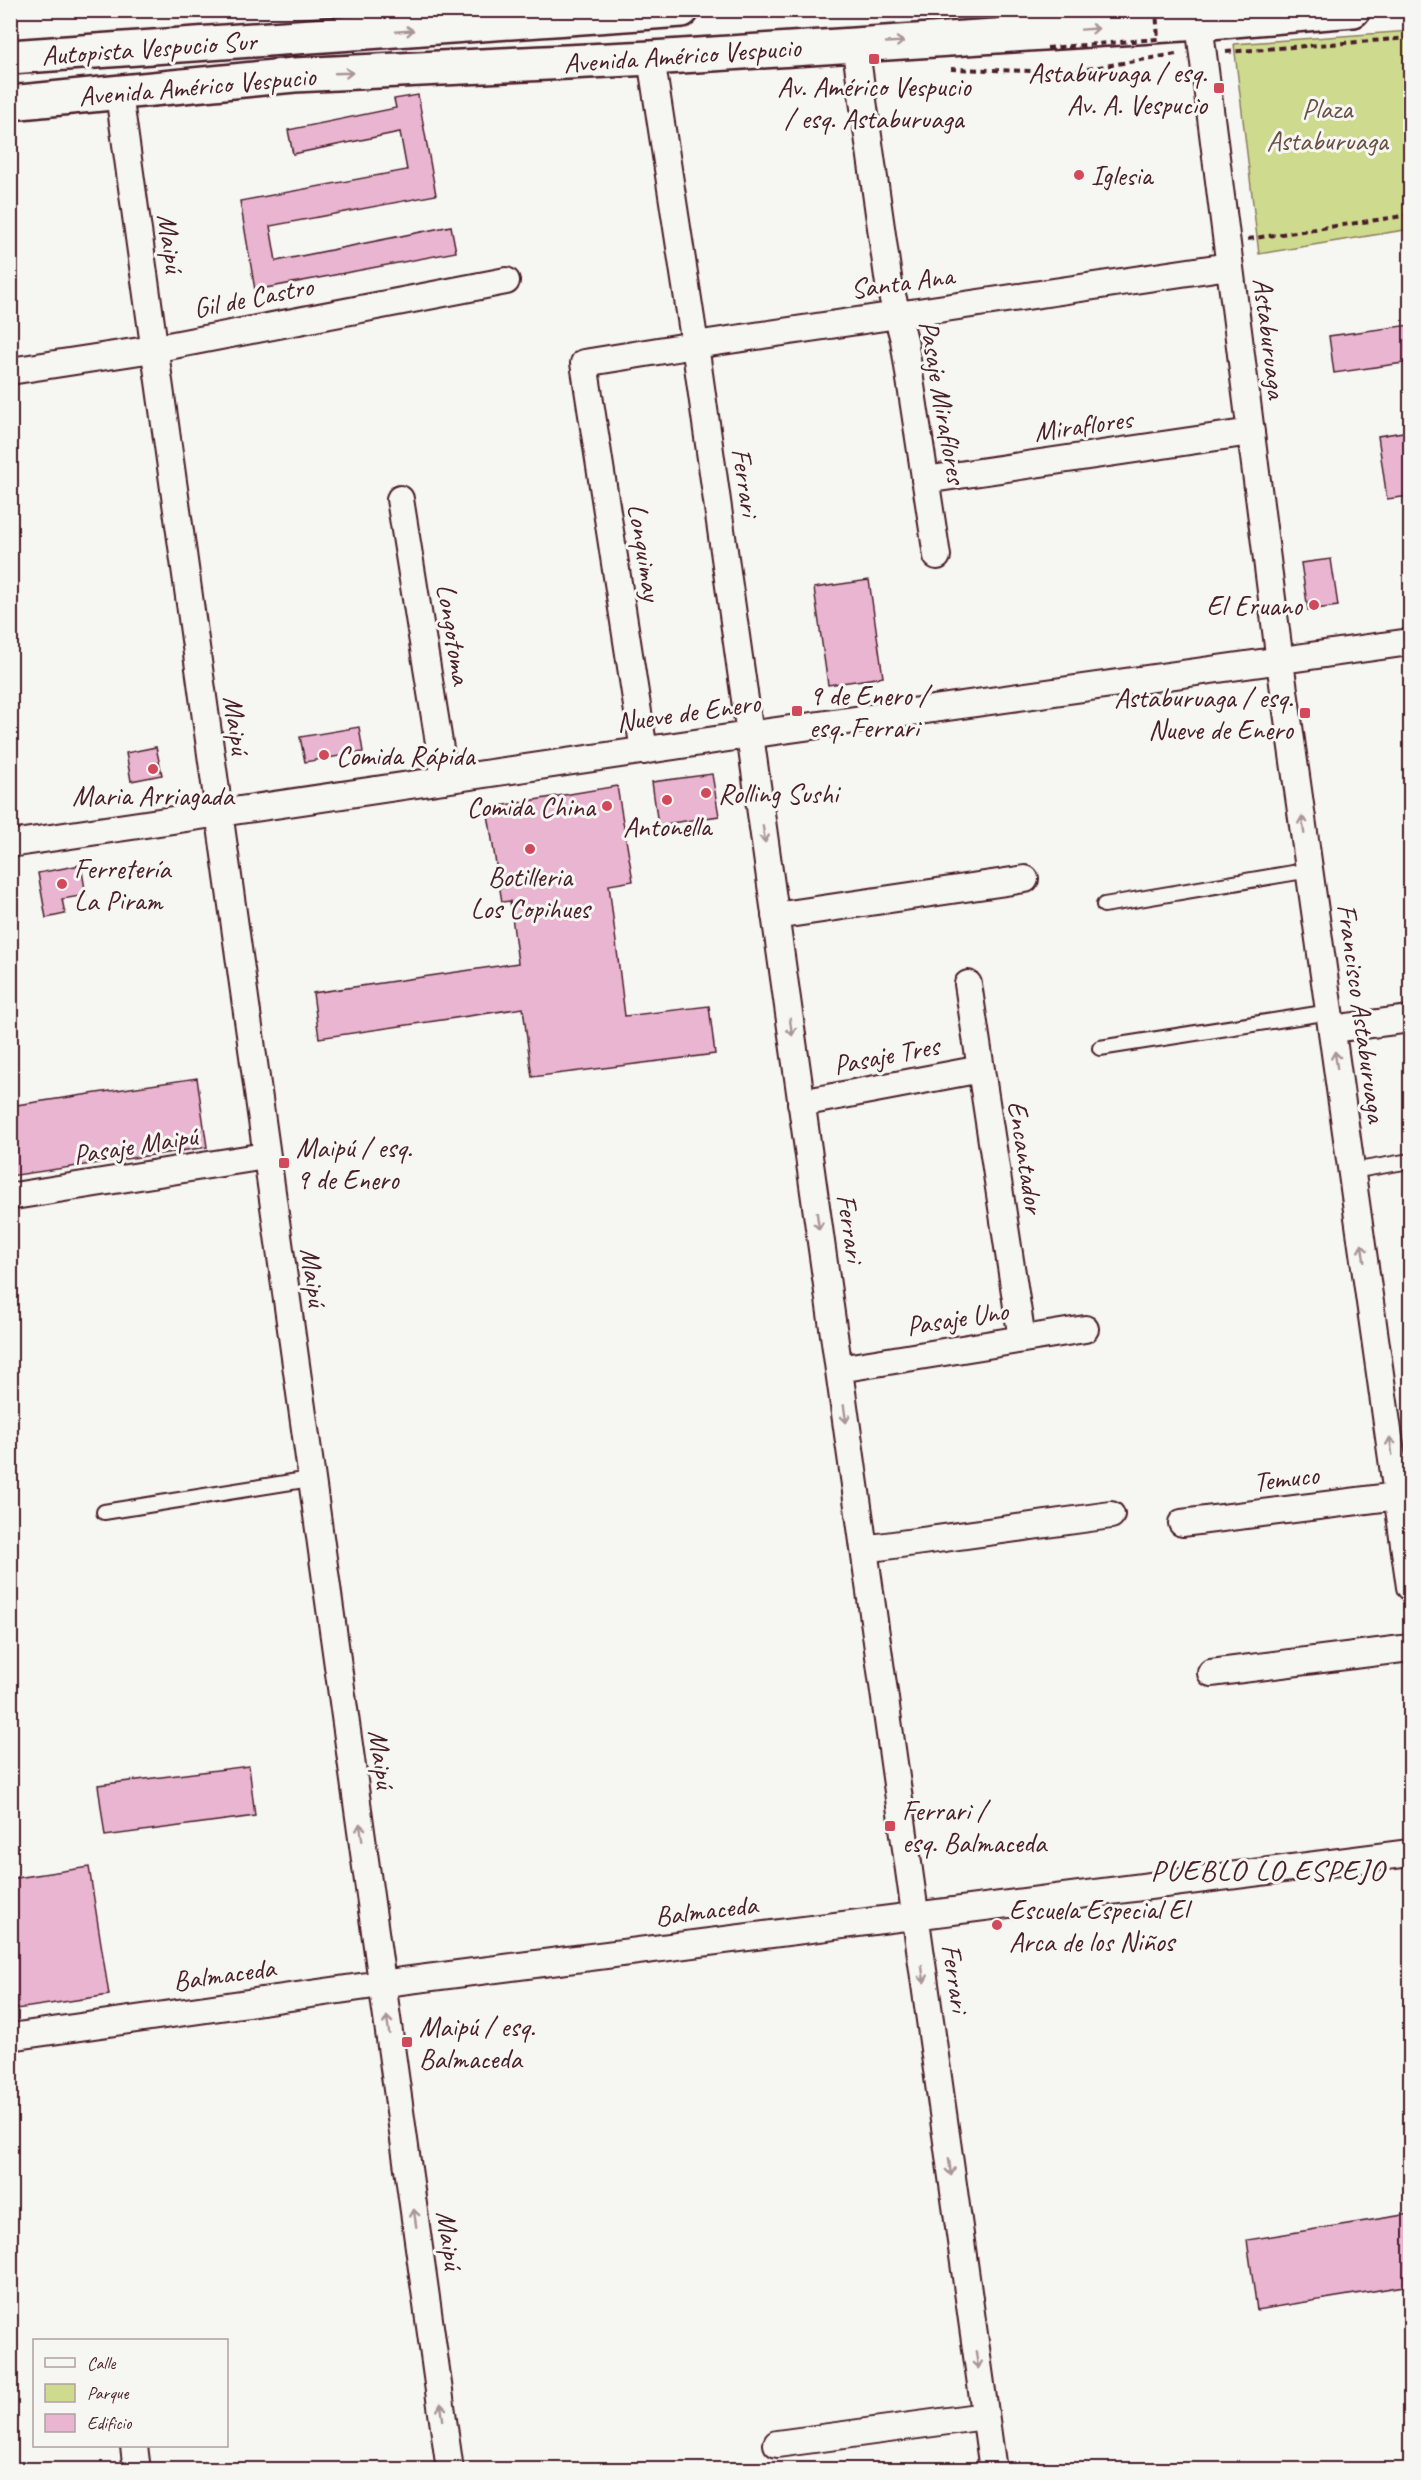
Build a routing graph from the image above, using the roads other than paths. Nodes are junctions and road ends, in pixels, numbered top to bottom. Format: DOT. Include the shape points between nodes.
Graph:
graph roads {
  1 [pos="682,10"];
  2 [pos="1353,10"];
  3 [pos="1199,23"];
  4 [pos="855,44"];
  5 [pos="10,57"];
  6 [pos="651,58"];
  7 [pos="118,94"];
  8 [pos="10,103"];
  9 [pos="1228,254"];
  10 [pos="506,281"];
  11 [pos="897,315"];
  12 [pos="695,345"];
  13 [pos="153,349"];
  14 [pos="584,363"];
  15 [pos="10,370"];
  16 [pos="1251,432"];
  17 [pos="925,480"];
  18 [pos="400,499"];
  19 [pos="937,556"];
  20 [pos="1410,642"];
  21 [pos="1280,662"];
  22 [pos="750,735"];
  23 [pos="644,751"];
  24 [pos="445,780"];
  25 [pos="218,814"];
  26 [pos="10,844"];
  27 [pos="1310,870"];
  28 [pos="1025,879"];
  29 [pos="1104,904"];
  30 [pos="775,916"];
  31 [pos="968,984"];
  32 [pos="1410,1018"];
  33 [pos="1331,1021"];
  34 [pos="1100,1048"];
  35 [pos="981,1070"];
  36 [pos="801,1103"];
  37 [pos="265,1156"];
  38 [pos="1410,1161"];
  39 [pos="1352,1171"];
  40 [pos="14,1196"];
  41 [pos="1085,1329"];
  42 [pos="1022,1339"];
  43 [pos="839,1369"];
  44 [pos="310,1479"];
  45 [pos="1398,1496"];
  46 [pos="104,1512"];
  47 [pos="1111,1515"];
  48 [pos="1182,1523"];
  49 [pos="864,1549"];
  50 [pos="1410,1587"];
  51 [pos="1410,1648"];
  52 [pos="1210,1673"];
  53 [pos="1410,1853"];
  54 [pos="915,1916"];
  55 [pos="382,1983"];
  56 [pos="10,2037"];
  57 [pos="986,2416"];
  58 [pos="777,2444"];
  59 [pos="134,2447"];
  60 [pos="137,2469"];
  61 [pos="450,2469"];
  62 [pos="993,2469"];
  5 -- 1 [label="main road, Autopista Vespucio Sur, one-way"];
  2 -- 3 [label="main road, Avenida Américo Vespucio"];
  4 -- 3 [label="main road, Avenida Américo Vespucio, one-way"];
  3 -- 9 [label="street, Astaburuaga"];
  4 -- 6 [label="main road, Avenida Américo Vespucio"];
  4 -- 11 [label="street, Pasaje Miraflores" via="889,284"];
  7 -- 6 [label="main road, Avenida Américo Vespucio, one-way" via="294,75"];
  6 -- 12 [label="street, Ferrari"];
  7 -- 8 [label="main road, Avenida Américo Vespucio"];
  7 -- 13 [label="street, Maipú"];
  9 -- 11 [label="street, Santa Ana"];
  9 -- 16 [label="street, Astaburuaga"];
  10 -- 13 [label="street, Gil de Castro"];
  11 -- 12 [label="street, Santa Ana"];
  11 -- 17 [label="street, Pasaje Miraflores"];
  12 -- 14 [label="street, Santa Ana"];
  12 -- 22 [label="street, Ferrari"];
  13 -- 15 [label="street, Gil de Castro"];
  13 -- 25 [label="street, Maipú"];
  14 -- 23 [label="street, Lonquimay"];
  16 -- 17 [label="street, Miraflores"];
  16 -- 21 [label="street, Astaburuaga"];
  17 -- 19 [label="street, Pasaje Miraflores"];
  18 -- 24 [label="street, Longotoma"];
  20 -- 21 [label="street, Nueve de Enero"];
  21 -- 22 [label="street, Nueve de Enero"];
  27 -- 21 [label="street, Francisco Astaburuaga, one-way"];
  22 -- 23 [label="street, Nueve de Enero"];
  22 -- 30 [label="street, Ferrari, one-way"];
  23 -- 24 [label="street, Nueve de Enero"];
  24 -- 25 [label="street, Nueve de Enero"];
  25 -- 26 [label="street, Nueve de Enero"];
  25 -- 37 [label="street, Maipú"];
  27 -- 29 [label="lane"];
  27 -- 33 [label="street, Francisco Astaburuaga"];
  28 -- 30 [label="street"];
  30 -- 36 [label="street, Ferrari, one-way"];
  31 -- 35 [label="street, Encantador"];
  32 -- 33 [label="street"];
  33 -- 34 [label="lane"];
  39 -- 33 [label="street, Francisco Astaburuaga, one-way"];
  35 -- 36 [label="street, Pasaje Tres"];
  35 -- 42 [label="street, Encantador"];
  36 -- 43 [label="street, Ferrari, one-way"];
  37 -- 40 [label="street, Pasaje Maipú"];
  37 -- 44 [label="street, Maipú"];
  38 -- 39 [label="lane"];
  45 -- 39 [label="street, Francisco Astaburuaga, one-way"];
  41 -- 42 [label="street, Pasaje Uno"];
  42 -- 43 [label="street, Pasaje Uno"];
  43 -- 49 [label="street, Ferrari, one-way"];
  44 -- 46 [label="lane"];
  55 -- 44 [label="street, Maipú, one-way"];
  45 -- 48 [label="street, Temuco"];
  45 -- 50 [label="street, Francisco Astaburuaga"];
  47 -- 49 [label="street"];
  49 -- 54 [label="street, Ferrari"];
  51 -- 52 [label="street"];
  53 -- 54 [label="street, Balmaceda"];
  54 -- 55 [label="street, Balmaceda"];
  54 -- 57 [label="street, Ferrari, one-way"];
  55 -- 56 [label="street, Balmaceda"];
  61 -- 55 [label="street, Maipú, one-way"];
  57 -- 58 [label="street"];
  57 -- 62 [label="street, Ferrari"];
  59 -- 60 [label="street"];
}
